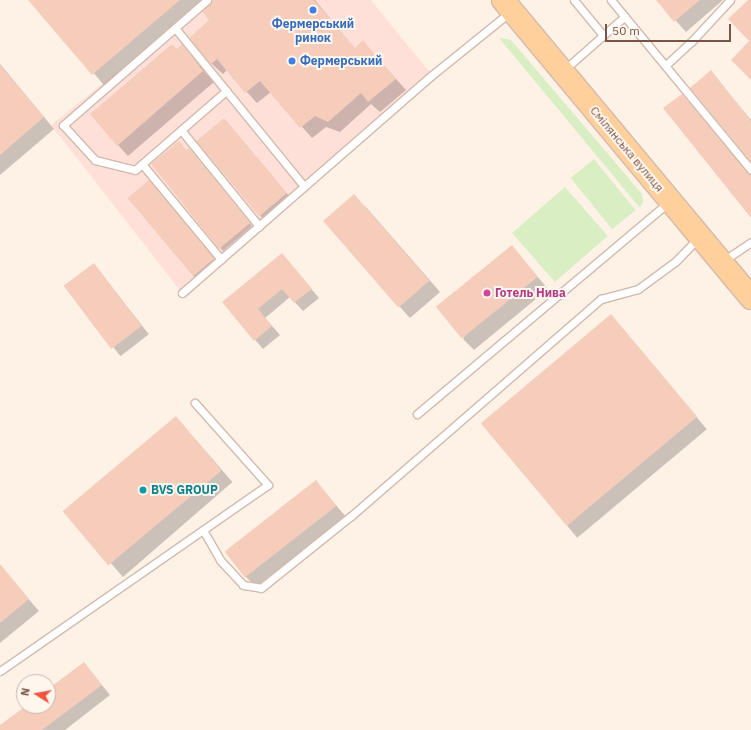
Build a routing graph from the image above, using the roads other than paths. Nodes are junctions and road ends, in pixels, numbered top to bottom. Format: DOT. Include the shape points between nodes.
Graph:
graph roads {
  1 [pos="207,0"];
  2 [pos="574,0"];
  3 [pos="611,0"];
  4 [pos="730,0"];
  5 [pos="507,5"];
  6 [pos="625,16"];
  7 [pos="175,28"];
  8 [pos="603,35"];
  9 [pos="666,65"];
  10 [pos="562,71"];
  11 [pos="226,91"];
  12 [pos="181,130"];
  13 [pos="142,164"];
  14 [pos="751,170"];
  15 [pos="304,186"];
  16 [pos="670,202"];
  17 [pos="259,226"];
  18 [pos="700,237"];
  19 [pos="751,242"];
  20 [pos="221,259"];
  21 [pos="721,262"];
  22 [pos="182,293"];
  23 [pos="751,298"];
  24 [pos="195,403"];
  25 [pos="417,414"];
  26 [pos="203,530"];
  27 [pos="0,671"];
  1 -- 7 [label="lane"];
  2 -- 8 [label="lane"];
  3 -- 6 [label="lane"];
  4 -- 9 [label="lane"];
  5 -- 10 [label="main road, Смілянська вулиця"];
  5 -- 15 [label="lane" via="432,75"];
  6 -- 8 [label="lane"];
  6 -- 9 [label="lane"];
  7 -- 11 [label="lane"];
  7 -- 13 [label="lane" via="63,125 95,160 135,170"];
  8 -- 10 [label="lane"];
  9 -- 14 [label="lane"];
  10 -- 16 [label="main road, Смілянська вулиця"];
  11 -- 12 [label="lane"];
  11 -- 15 [label="lane"];
  12 -- 13 [label="lane"];
  12 -- 17 [label="lane"];
  13 -- 20 [label="lane"];
  15 -- 17 [label="lane"];
  16 -- 18 [label="main road, Смілянська вулиця"];
  16 -- 25 [label="lane"];
  17 -- 20 [label="lane"];
  18 -- 21 [label="main road, Смілянська вулиця"];
  18 -- 26 [label="lane" via="676,261 638,289 601,299 351,516 262,588 243,585 220,560"];
  19 -- 21 [label="lane"];
  20 -- 22 [label="lane"];
  21 -- 23 [label="main road, Смілянська вулиця"];
  24 -- 26 [label="lane" via="268,485"];
  26 -- 27 [label="lane"];
}
